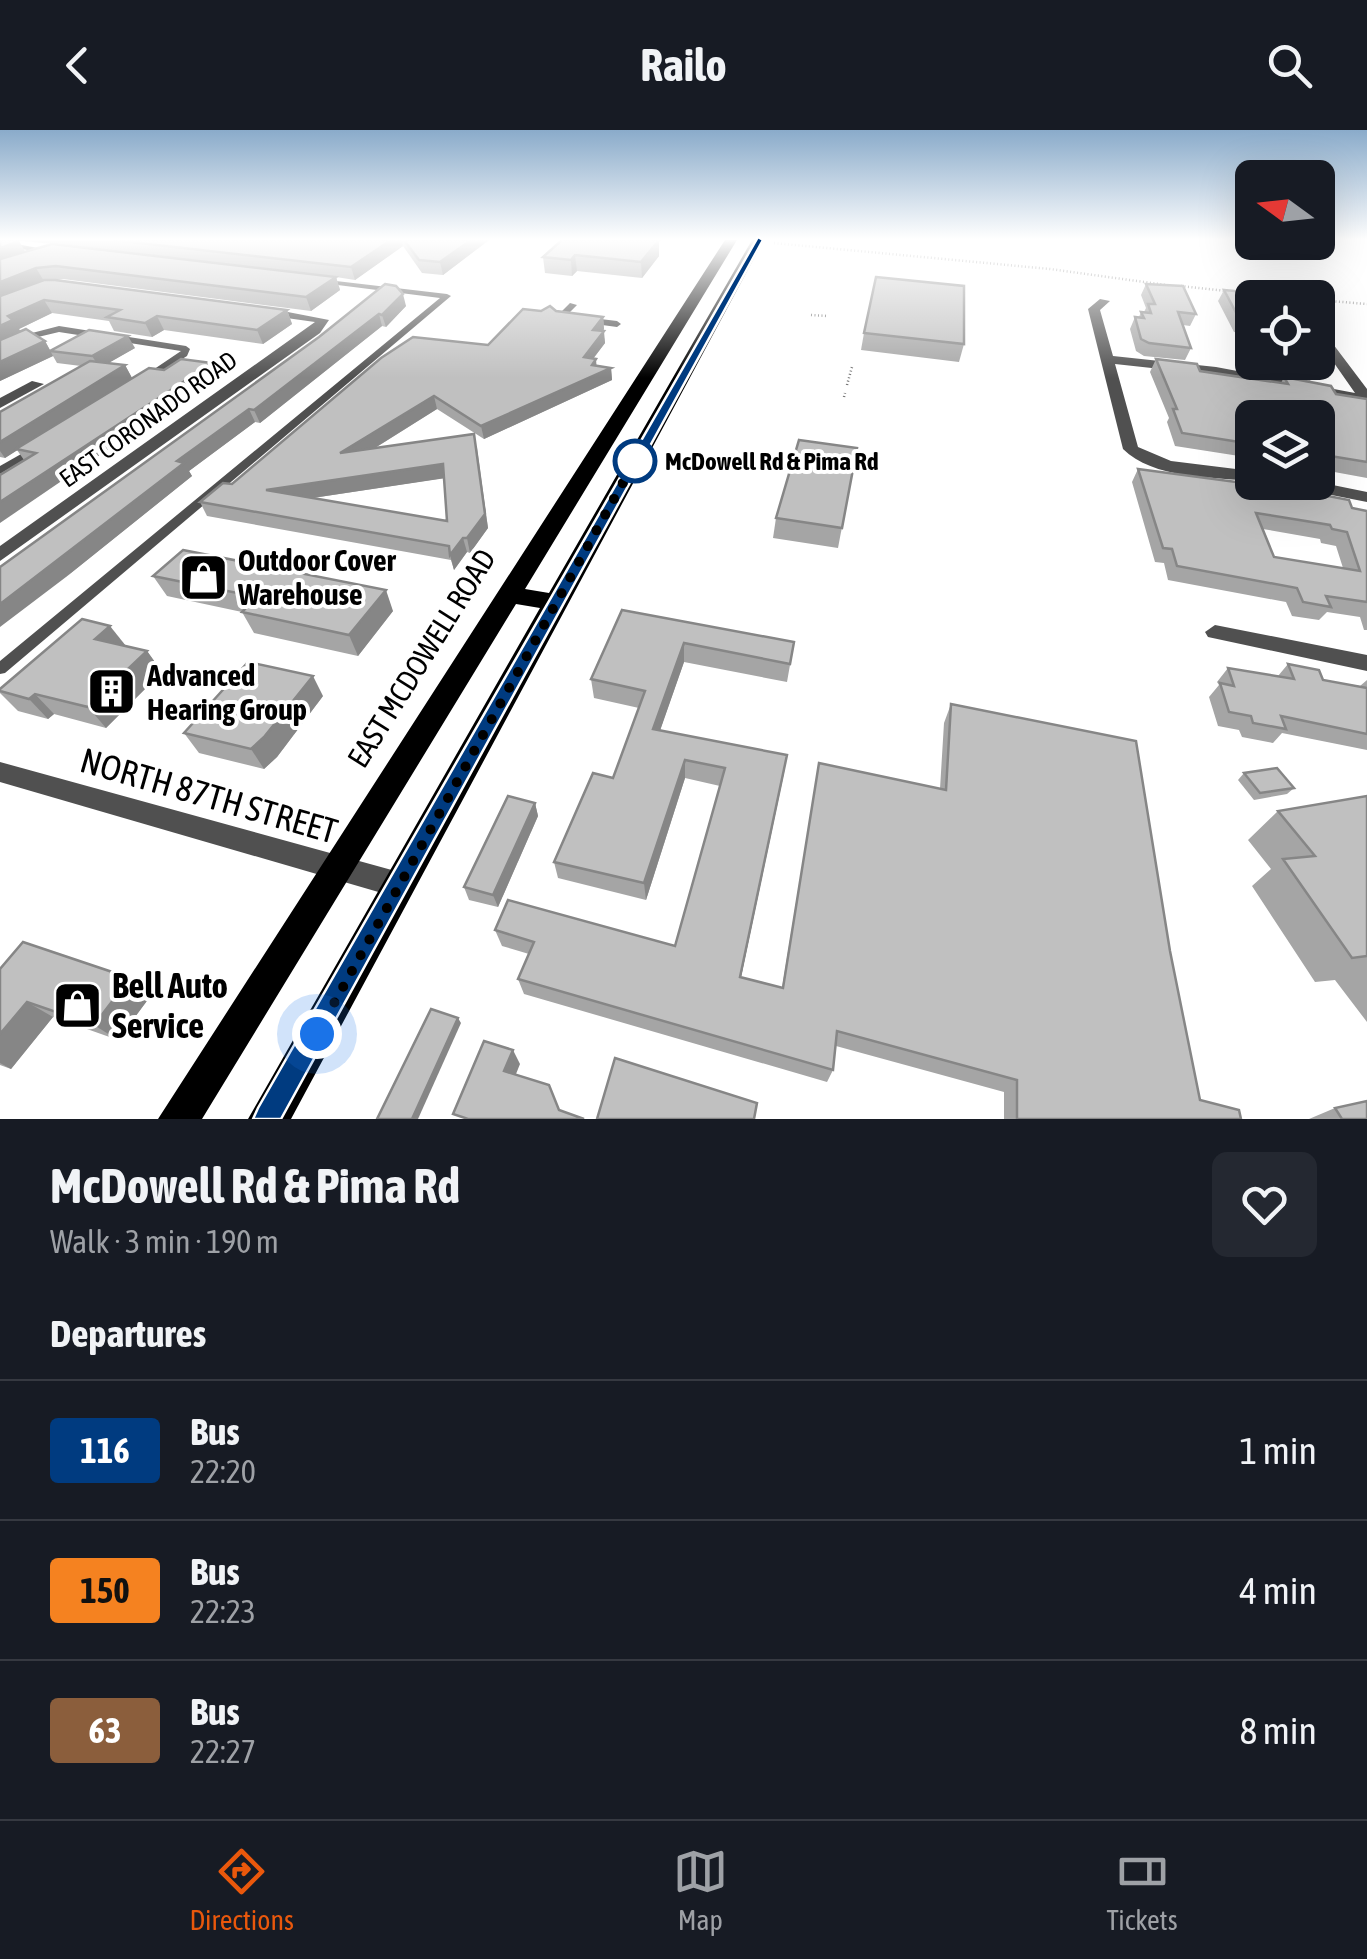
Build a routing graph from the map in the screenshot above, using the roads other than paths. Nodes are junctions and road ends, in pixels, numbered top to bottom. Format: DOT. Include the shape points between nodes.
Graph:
graph roads {
  1 [pos="364,286"];
  2 [pos="702,286"];
  3 [pos="739,286"];
  4 [pos="1104,301"];
  5 [pos="572,305"];
  6 [pos="252,310"];
  7 [pos="617,324"];
  8 [pos="0,352"];
  9 [pos="1335,355"];
  10 [pos="1107,359"];
  11 [pos="650,369"];
  12 [pos="684,374"];
  13 [pos="37,384"];
  14 [pos="134,386"];
  15 [pos="1367,399"];
  16 [pos="0,404"];
  17 [pos="50,439"];
  18 [pos="0,471"];
  19 [pos="1235,473"];
  20 [pos="1335,491"];
  21 [pos="1367,497"];
  22 [pos="0,555"];
  23 [pos="508,594"];
  24 [pos="556,603"];
  25 [pos="1215,632"];
  26 [pos="1367,662"];
  27 [pos="0,669"];
  28 [pos="0,772"];
  29 [pos="336,867"];
  30 [pos="399,885"];
  31 [pos="179,1119"];
  32 [pos="270,1119"];
  1 -- 27 [label="lane" via="448,296"];
  2 -- 11 [label="main road, EAST MCDOWELL ROAD"];
  3 -- 12 [label="main road"];
  4 -- 10 [label="street" via="1094,309"];
  5 -- 7 [label="lane" via="562,317"];
  6 -- 22 [label="street, EAST CORONADO ROAD" via="324,320"];
  8 -- 14 [label="lane" via="59,329 186,350"];
  9 -- 15 [label="street"];
  10 -- 15 [label="street"];
  10 -- 19 [label="street" via="1139,457"];
  11 -- 12 [label="main road"];
  11 -- 23 [label="main road, EAST MCDOWELL ROAD"];
  12 -- 24 [label="main road"];
  13 -- 16 [label="street"];
  17 -- 18 [label="lane"];
  20 -- 21 [label="street"];
  23 -- 24 [label="main road"];
  23 -- 29 [label="main road, EAST MCDOWELL ROAD"];
  24 -- 30 [label="main road"];
  25 -- 26 [label="street"];
  28 -- 29 [label="street, NORTH 87TH STREET"];
  29 -- 30 [label="street, NORTH 87TH STREET"];
  29 -- 31 [label="main road, EAST MCDOWELL ROAD"];
  30 -- 32 [label="main road"];
}
